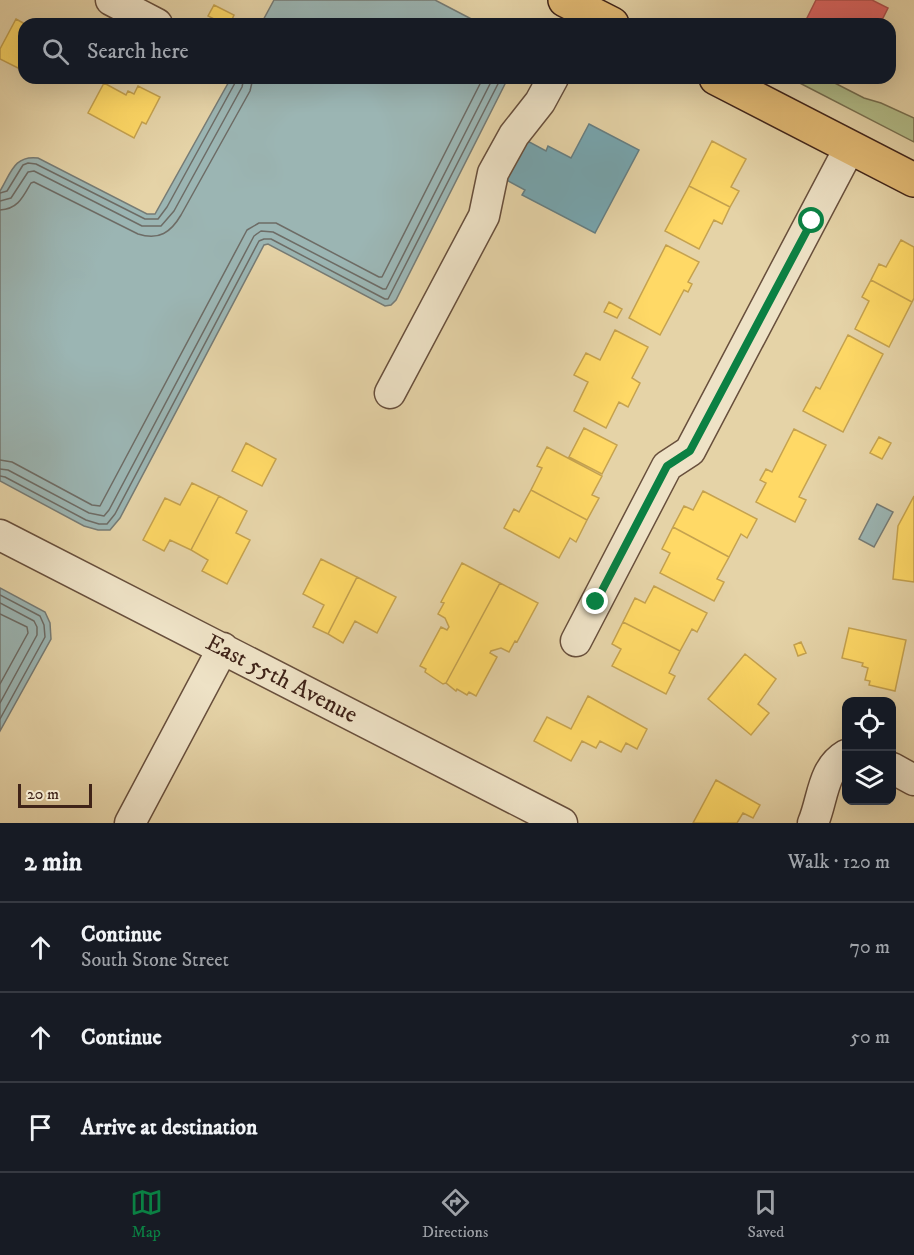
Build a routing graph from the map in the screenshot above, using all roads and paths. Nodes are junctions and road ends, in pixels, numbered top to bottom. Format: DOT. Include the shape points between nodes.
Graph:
graph roads {
  1 [pos="111,0"];
  2 [pos="146,18"];
  3 [pos="550,84"];
  4 [pos="728,84"];
  5 [pos="850,147"];
  6 [pos="914,180"];
  7 [pos="390,393"];
  8 [pos="0,535"];
  9 [pos="576,641"];
  10 [pos="223,648"];
  11 [pos="842,758"];
  12 [pos="896,771"];
  13 [pos="914,780"];
  14 [pos="130,823"];
  15 [pos="562,823"];
  16 [pos="813,823"];
  1 -- 2 [label="street"];
  3 -- 7 [label="street" via="494,172 484,216"];
  4 -- 5 [label="main road"];
  5 -- 6 [label="main road"];
  5 -- 9 [label="street" via="690,451 667,466"];
  8 -- 10 [label="street, East 55th Avenue"];
  10 -- 14 [label="street"];
  10 -- 15 [label="street, East 55th Avenue"];
  11 -- 16 [label="street" via="826,779"];
  12 -- 13 [label="street"];
}
